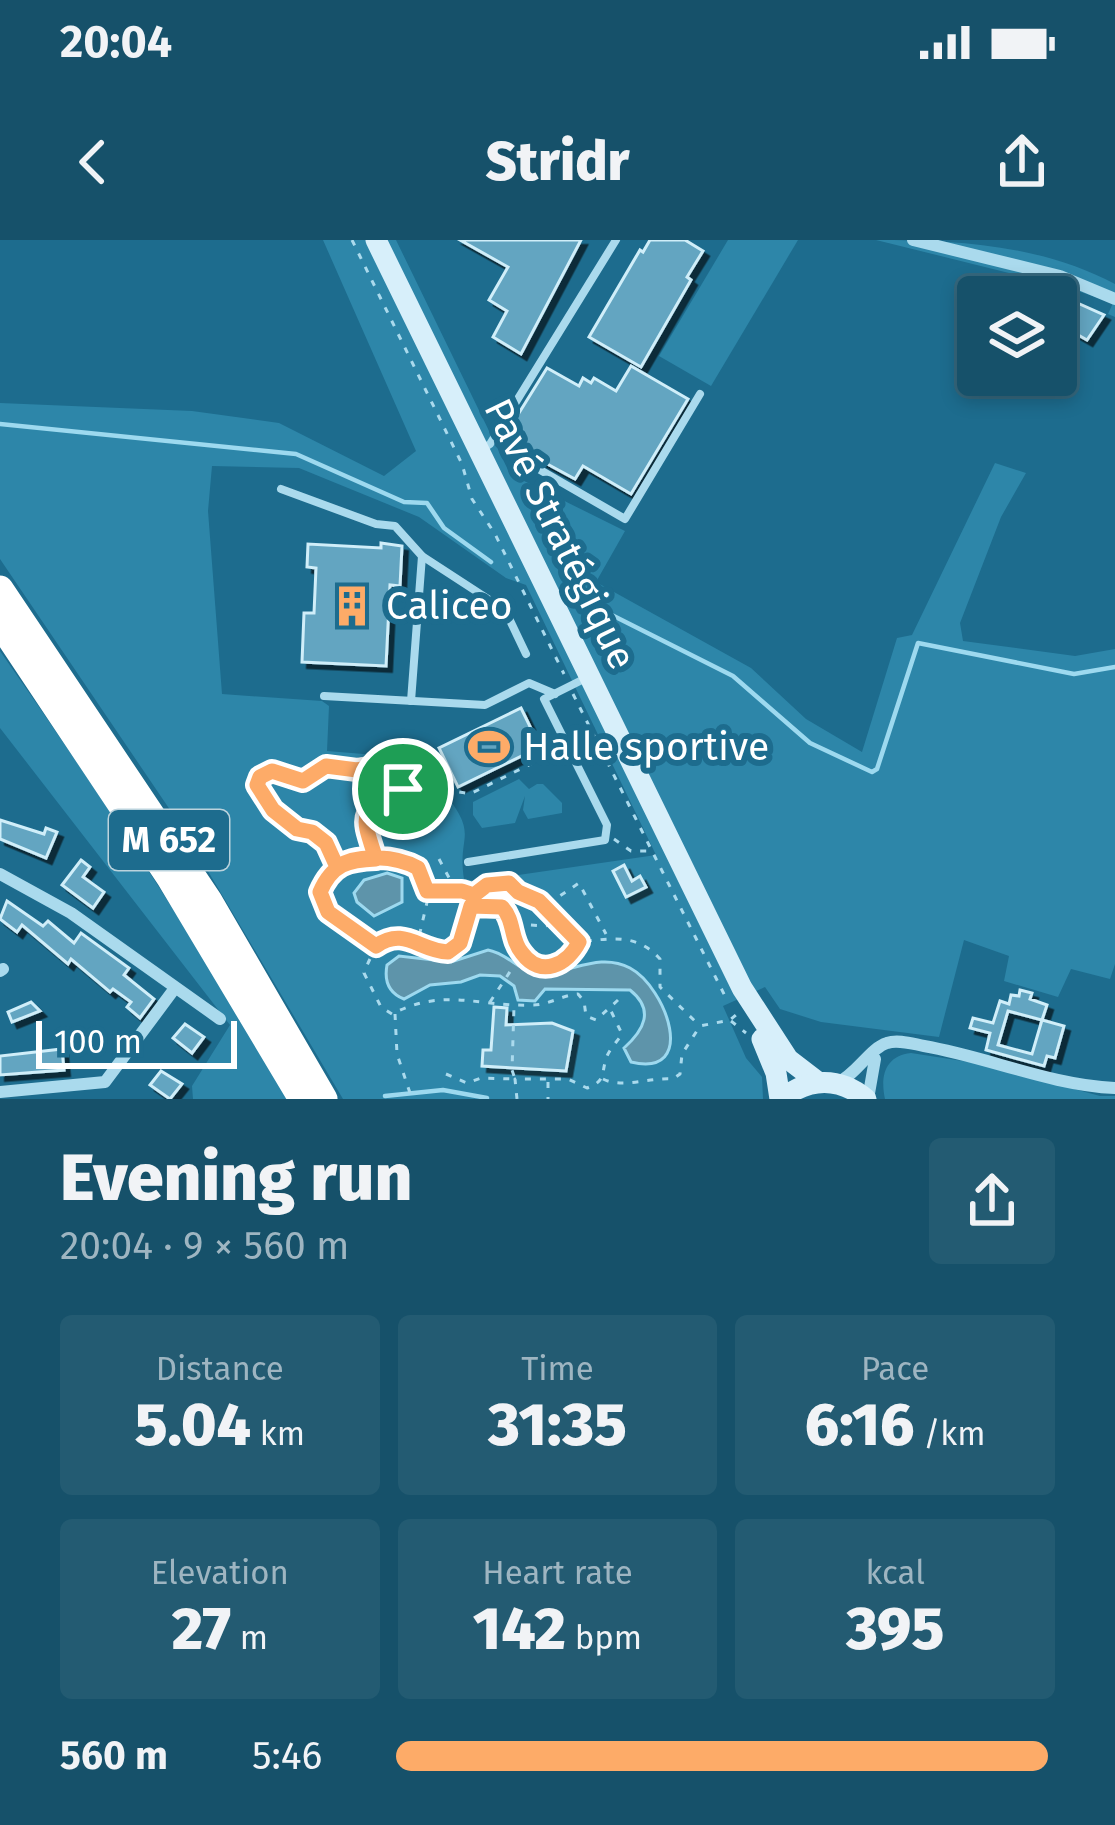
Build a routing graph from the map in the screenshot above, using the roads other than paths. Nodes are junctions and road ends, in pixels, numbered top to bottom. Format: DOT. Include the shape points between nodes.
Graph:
graph roads {
  1 [pos="376,240"];
  2 [pos="616,240"];
  3 [pos="914,240"];
  4 [pos="1115,299"];
  5 [pos="700,394"];
  6 [pos="488,443"];
  7 [pos="281,489"];
  8 [pos="422,556"];
  9 [pos="0,589"];
  10 [pos="0,623"];
  11 [pos="526,654"];
  12 [pos="580,681"];
  13 [pos="556,694"];
  14 [pos="324,696"];
  15 [pos="412,701"];
  16 [pos="468,862"];
  17 [pos="0,874"];
  18 [pos="175,988"];
  19 [pos="736,1003"];
  20 [pos="220,1018"];
  21 [pos="899,1042"];
  22 [pos="828,1083"];
  23 [pos="1115,1088"];
  24 [pos="0,1093"];
  25 [pos="302,1099"];
  26 [pos="325,1099"];
  27 [pos="781,1099"];
  28 [pos="867,1099"];
  1 -- 6 [label="main road, Pavé Stratégique"];
  2 -- 6 [label="lane"];
  3 -- 4 [label="street" via="1060,276"];
  5 -- 6 [label="lane" via="625,519"];
  6 -- 12 [label="main road, Pavé Stratégique"];
  7 -- 8 [label="lane" via="395,526"];
  8 -- 11 [label="lane" via="505,610"];
  8 -- 15 [label="lane"];
  9 -- 26 [label="highway, M 652" via="199,886"];
  10 -- 25 [label="highway, M 652" via="170,878"];
  12 -- 13 [label="lane"];
  12 -- 19 [label="main road, Pavé Stratégique"];
  13 -- 15 [label="lane" via="529,683 485,705"];
  13 -- 16 [label="lane" via="544,699 608,835 600,843"];
  14 -- 15 [label="lane"];
  17 -- 18 [label="street"];
  18 -- 20 [label="street"];
  18 -- 24 [label="street" via="105,1082"];
  19 -- 22 [label="main road, Pavé Stratégique" via="788,1059"];
  19 -- 27 [label="main road, Pavé Stratégique" via="776,1073"];
  21 -- 22 [label="street" via="880,1046 857,1071"];
  21 -- 23 [label="street"];
  21 -- 28 [label="street" via="873,1063"];
  22 -- 27 [label="main road"];
  22 -- 28 [label="main road, Pavé Stratégique"];
}
